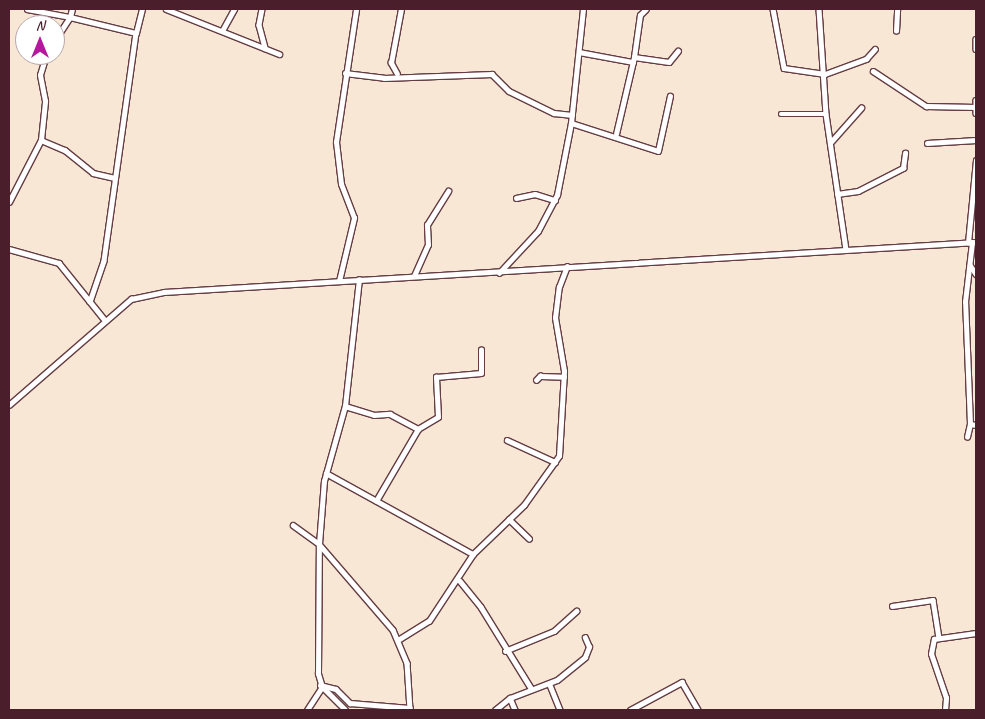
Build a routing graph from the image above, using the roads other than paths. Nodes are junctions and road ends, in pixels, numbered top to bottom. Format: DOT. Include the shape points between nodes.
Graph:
graph roads {
  1 [pos="26,9"];
  2 [pos="72,9"];
  3 [pos="142,9"];
  4 [pos="166,9"];
  5 [pos="234,9"];
  6 [pos="262,9"];
  7 [pos="356,9"];
  8 [pos="401,9"];
  9 [pos="583,9"];
  10 [pos="646,9"];
  11 [pos="773,9"];
  12 [pos="819,9"];
  13 [pos="897,9"];
  14 [pos="70,17"];
  15 [pos="65,25"];
  16 [pos="222,31"];
  17 [pos="896,31"];
  18 [pos="136,33"];
  19 [pos="976,39"];
  20 [pos="265,48"];
  21 [pos="875,49"];
  22 [pos="976,49"];
  23 [pos="678,51"];
  24 [pos="579,52"];
  25 [pos="279,54"];
  26 [pos="633,59"];
  27 [pos="43,65"];
  28 [pos="873,71"];
  29 [pos="345,73"];
  30 [pos="397,74"];
  31 [pos="825,74"];
  32 [pos="670,96"];
  33 [pos="976,100"];
  34 [pos="861,108"];
  35 [pos="976,110"];
  36 [pos="781,114"];
  37 [pos="826,114"];
  38 [pos="572,115"];
  39 [pos="571,123"];
  40 [pos="616,134"];
  41 [pos="41,140"];
  42 [pos="976,140"];
  43 [pos="830,143"];
  44 [pos="927,143"];
  45 [pos="904,153"];
  46 [pos="976,160"];
  47 [pos="114,178"];
  48 [pos="448,191"];
  49 [pos="837,194"];
  50 [pos="516,198"];
  51 [pos="555,200"];
  52 [pos="9,202"];
  53 [pos="972,242"];
  54 [pos="9,249"];
  55 [pos="846,250"];
  56 [pos="970,265"];
  57 [pos="567,266"];
  58 [pos="498,274"];
  59 [pos="976,274"];
  60 [pos="414,276"];
  61 [pos="349,280"];
  62 [pos="359,280"];
  63 [pos="338,281"];
  64 [pos="355,291"];
  65 [pos="90,302"];
  66 [pos="104,319"];
  67 [pos="481,350"];
  68 [pos="564,376"];
  69 [pos="536,380"];
  70 [pos="10,403"];
  71 [pos="345,406"];
  72 [pos="970,424"];
  73 [pos="976,425"];
  74 [pos="418,429"];
  75 [pos="967,436"];
  76 [pos="508,440"];
  77 [pos="555,462"];
  78 [pos="326,473"];
  79 [pos="376,501"];
  80 [pos="509,519"];
  81 [pos="293,524"];
  82 [pos="529,538"];
  83 [pos="319,544"];
  84 [pos="473,554"];
  85 [pos="460,581"];
  86 [pos="892,606"];
  87 [pos="576,611"];
  88 [pos="976,633"];
  89 [pos="939,636"];
  90 [pos="585,638"];
  91 [pos="398,640"];
  92 [pos="505,651"];
  93 [pos="550,685"];
  94 [pos="321,686"];
  95 [pos="531,688"];
  96 [pos="510,698"];
  97 [pos="410,709"];
  98 [pos="307,710"];
  99 [pos="345,710"];
  100 [pos="495,710"];
  101 [pos="516,710"];
  102 [pos="560,710"];
  103 [pos="630,710"];
  104 [pos="698,710"];
  105 [pos="944,710"];
  1 -- 14 [label="street"];
  2 -- 14 [label="street"];
  3 -- 18 [label="street"];
  4 -- 16 [label="street"];
  5 -- 16 [label="street"];
  6 -- 20 [label="street" via="259,25"];
  7 -- 29 [label="street"];
  8 -- 30 [label="street" via="391,63"];
  9 -- 24 [label="street"];
  10 -- 26 [label="street" via="640,15"];
  11 -- 31 [label="street" via="781,66"];
  12 -- 31 [label="street"];
  13 -- 17 [label="street"];
  14 -- 15 [label="street"];
  14 -- 18 [label="street"];
  16 -- 20 [label="street"];
  18 -- 47 [label="street"];
  19 -- 22 [label="street"];
  20 -- 25 [label="street"];
  21 -- 31 [label="street" via="866,59"];
  23 -- 26 [label="street" via="669,62"];
  24 -- 26 [label="street"];
  24 -- 38 [label="street"];
  26 -- 40 [label="street"];
  27 -- 41 [label="street" via="40,75 45,101"];
  28 -- 35 [label="street" via="926,106"];
  29 -- 30 [label="street" via="384,78"];
  29 -- 63 [label="street" via="336,142 341,184 354,218"];
  30 -- 38 [label="street" via="492,74 509,91 554,113"];
  31 -- 37 [label="street"];
  32 -- 40 [label="street" via="658,151"];
  33 -- 35 [label="street"];
  34 -- 43 [label="street"];
  36 -- 37 [label="street"];
  37 -- 43 [label="street"];
  38 -- 39 [label="street"];
  39 -- 40 [label="street"];
  39 -- 51 [label="street"];
  41 -- 47 [label="street" via="65,150 93,173"];
  41 -- 52 [label="street"];
  42 -- 44 [label="street"];
  43 -- 49 [label="street"];
  45 -- 49 [label="street" via="903,168 858,191"];
  46 -- 53 [label="street"];
  47 -- 65 [label="street" via="104,261"];
  48 -- 60 [label="street" via="427,226 428,246"];
  49 -- 55 [label="street"];
  50 -- 51 [label="street" via="535,194"];
  51 -- 58 [label="street" via="528,245"];
  53 -- 55 [label="street"];
  53 -- 56 [label="street"];
  54 -- 65 [label="street" via="59,263"];
  55 -- 57 [label="street"];
  56 -- 59 [label="street"];
  56 -- 72 [label="street" via="965,302"];
  57 -- 58 [label="street"];
  57 -- 68 [label="street" via="559,287 556,318"];
  58 -- 60 [label="street"];
  60 -- 62 [label="street"];
  61 -- 62 [label="street"];
  61 -- 63 [label="street"];
  61 -- 64 [label="street"];
  62 -- 64 [label="street"];
  63 -- 66 [label="street" via="164,292 131,299"];
  64 -- 71 [label="street"];
  65 -- 66 [label="street"];
  66 -- 70 [label="street"];
  67 -- 74 [label="street" via="481,373 436,377 438,417"];
  68 -- 69 [label="street" via="540,376"];
  68 -- 77 [label="street"];
  71 -- 74 [label="street" via="374,415 390,414"];
  71 -- 78 [label="street"];
  72 -- 73 [label="street"];
  72 -- 75 [label="street"];
  74 -- 79 [label="street"];
  76 -- 77 [label="street"];
  77 -- 80 [label="street"];
  78 -- 79 [label="street"];
  78 -- 83 [label="street"];
  79 -- 84 [label="street"];
  80 -- 82 [label="street"];
  80 -- 84 [label="street"];
  81 -- 83 [label="street"];
  83 -- 91 [label="street"];
  83 -- 94 [label="street"];
  84 -- 85 [label="street"];
  85 -- 91 [label="street" via="429,620"];
  85 -- 92 [label="street" via="481,607"];
  86 -- 89 [label="street" via="932,600"];
  87 -- 92 [label="street" via="554,631"];
  88 -- 89 [label="street"];
  89 -- 105 [label="street" via="931,654 946,698"];
  90 -- 93 [label="street" via="585,657"];
  91 -- 97 [label="street" via="410,675"];
  92 -- 95 [label="street"];
  93 -- 95 [label="street"];
  93 -- 102 [label="street"];
  94 -- 97 [label="street" via="336,689 350,704"];
  94 -- 98 [label="street"];
  94 -- 99 [label="street"];
  95 -- 96 [label="street"];
  96 -- 100 [label="street"];
  96 -- 101 [label="street"];
  103 -- 104 [label="street" via="682,682"];
}
